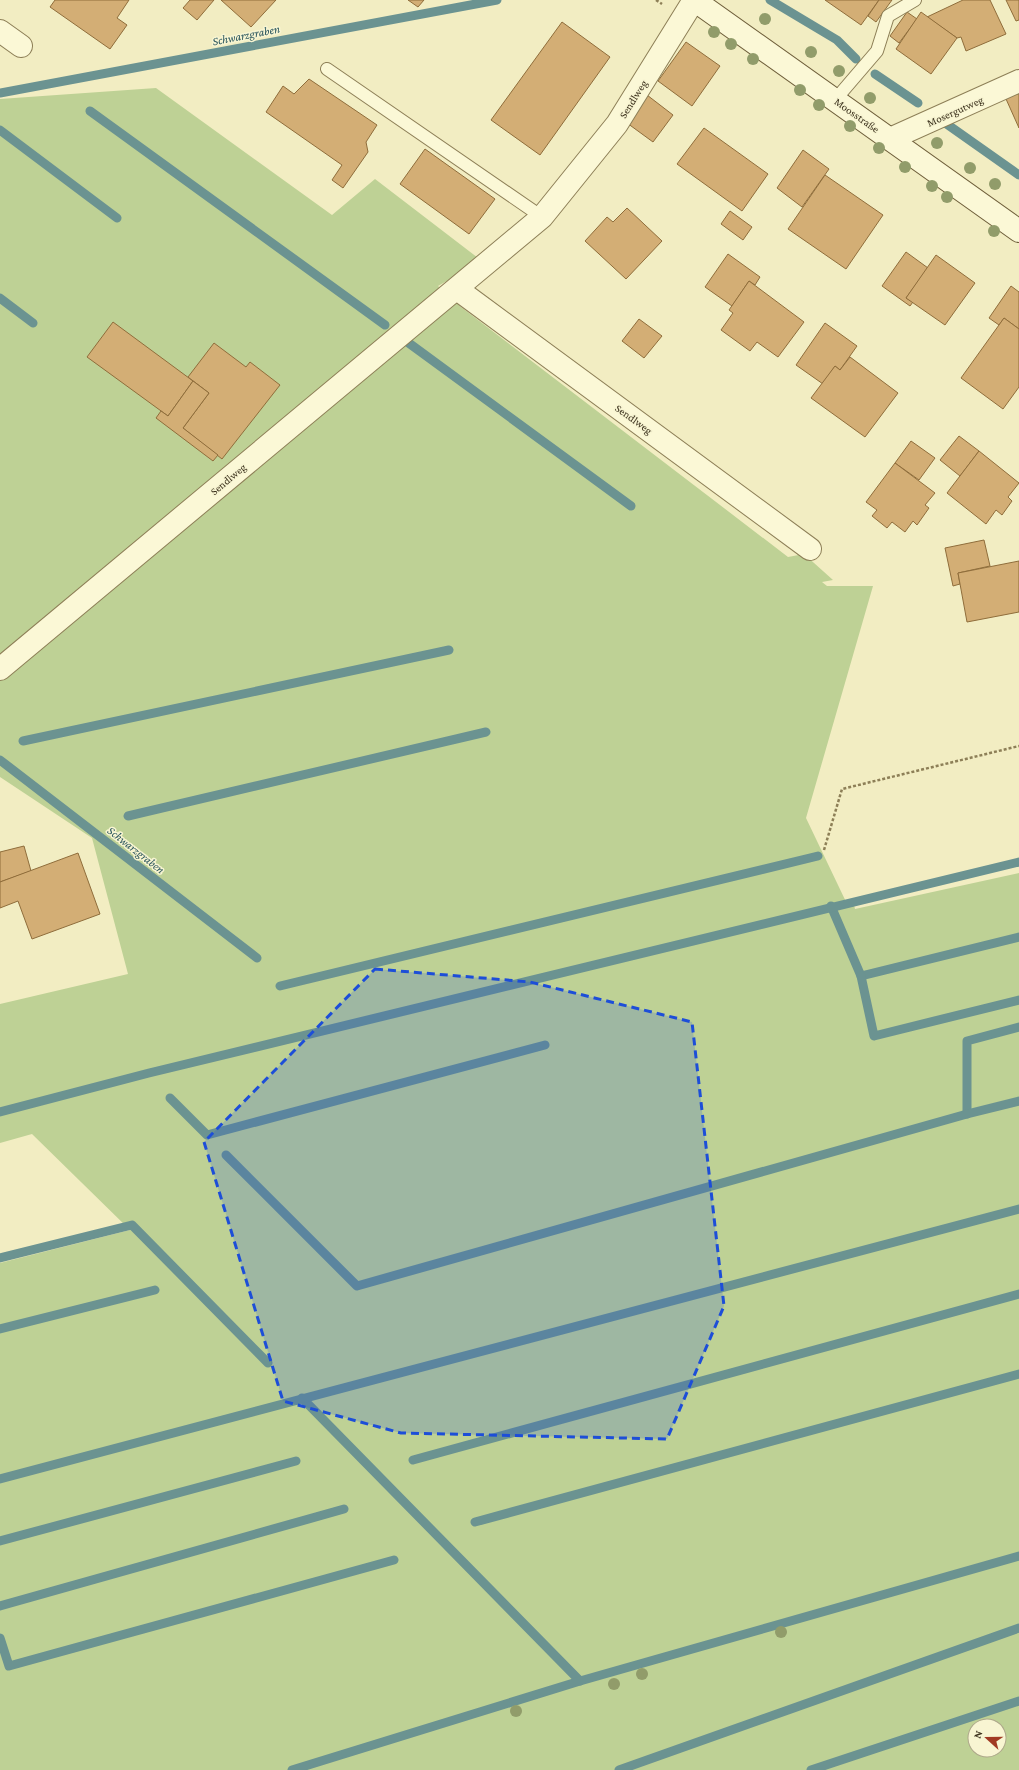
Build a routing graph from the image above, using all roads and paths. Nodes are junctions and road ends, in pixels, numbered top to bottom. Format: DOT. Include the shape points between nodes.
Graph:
graph roads {
  1 [pos="694,0"];
  2 [pos="915,0"];
  3 [pos="0,31"];
  4 [pos="21,46"];
  5 [pos="327,69"];
  6 [pos="1019,81"];
  7 [pos="835,100"];
  8 [pos="890,139"];
  9 [pos="542,217"];
  10 [pos="1019,231"];
  11 [pos="457,289"];
  12 [pos="810,549"];
  13 [pos="0,669"];
  14 [pos="1019,746"];
  15 [pos="824,850"];
  1 -- 7 [label="street, Moosstraße"];
  1 -- 9 [label="street, Sendlweg" via="617,124"];
  2 -- 7 [label="lane" via="888,16 877,51"];
  3 -- 4 [label="street"];
  5 -- 9 [label="lane"];
  6 -- 8 [label="street, Mosergutweg"];
  7 -- 8 [label="street, Moosstraße"];
  8 -- 10 [label="street, Moosstraße"];
  9 -- 11 [label="street, Sendlweg"];
  11 -- 12 [label="street, Sendlweg"];
  11 -- 13 [label="street, Sendlweg"];
  14 -- 15 [label="path" via="842,789"];
}
